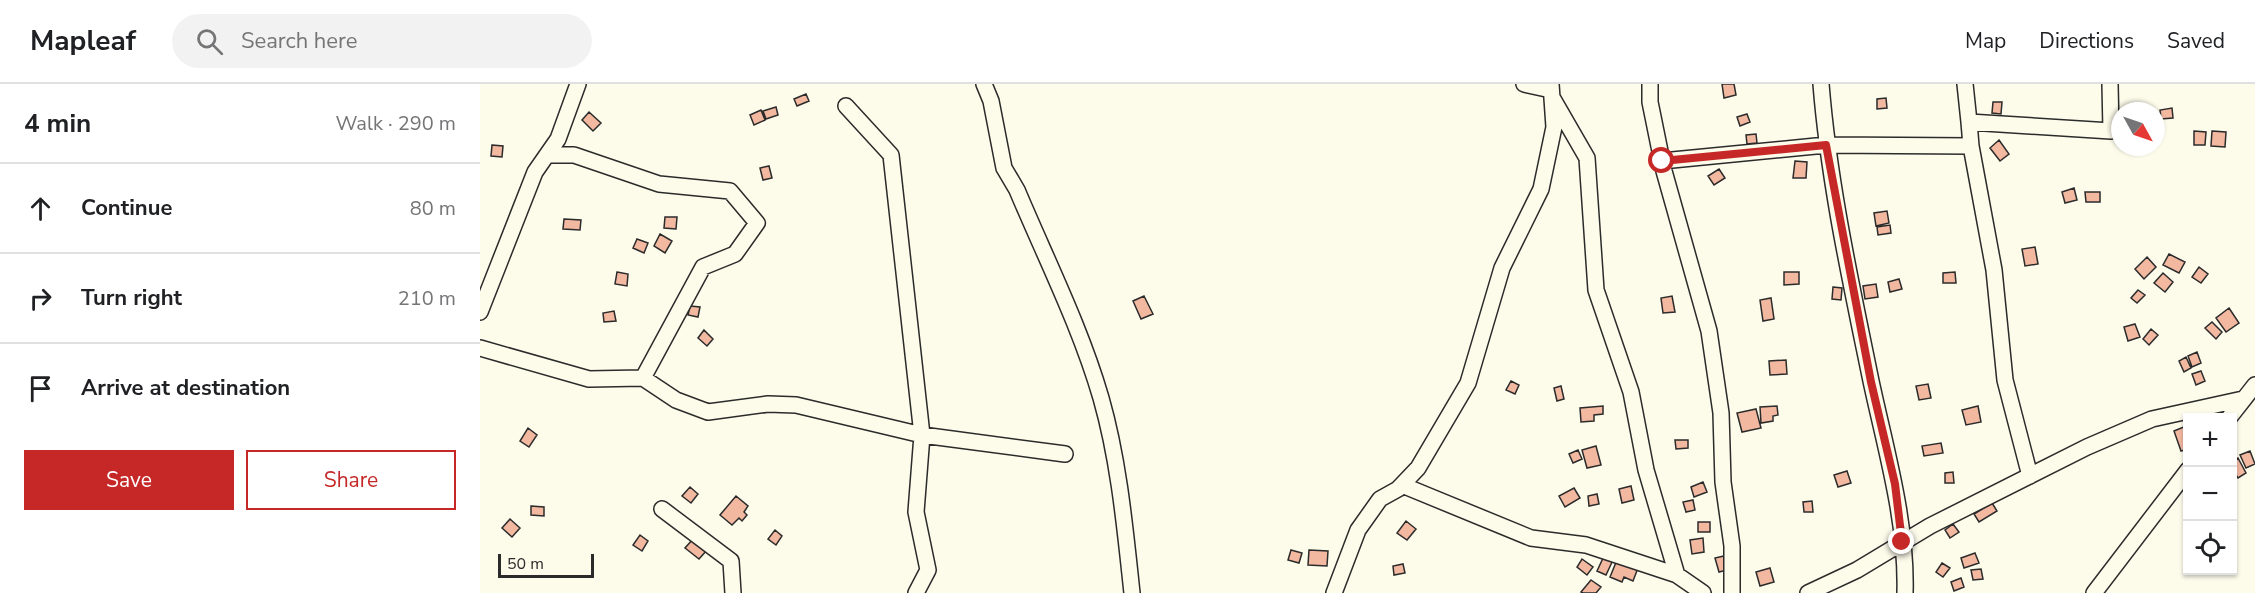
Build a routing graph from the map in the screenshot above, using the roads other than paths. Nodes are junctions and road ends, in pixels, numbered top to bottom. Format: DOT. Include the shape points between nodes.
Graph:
graph roads {
  1 [pos="578,84"];
  2 [pos="984,84"];
  3 [pos="1524,84"];
  4 [pos="1650,84"];
  5 [pos="1821,84"];
  6 [pos="1965,84"];
  7 [pos="2110,84"];
  8 [pos="1551,90"];
  9 [pos="846,106"];
  10 [pos="1969,122"];
  11 [pos="1826,145"];
  12 [pos="1971,146"];
  13 [pos="547,155"];
  14 [pos="1662,161"];
  15 [pos="480,312"];
  16 [pos="480,348"];
  17 [pos="643,378"];
  18 [pos="2255,385"];
  19 [pos="2243,399"];
  20 [pos="2232,413"];
  21 [pos="922,435"];
  22 [pos="1065,454"];
  23 [pos="2183,475"];
  24 [pos="2030,476"];
  25 [pos="1402,485"];
  26 [pos="662,509"];
  27 [pos="1902,542"];
  28 [pos="1677,575"];
  29 [pos="734,593"];
  30 [pos="916,593"];
  31 [pos="1132,593"];
  32 [pos="1334,593"];
  33 [pos="1703,593"];
  34 [pos="1732,593"];
  35 [pos="1808,593"];
  36 [pos="1905,593"];
  37 [pos="2094,593"];
  1 -- 13 [label="street" via="558,139"];
  2 -- 31 [label="street" via="1004,168 1079,333 1101,399 1120,493"];
  3 -- 8 [label="street"];
  4 -- 14 [label="street"];
  5 -- 11 [label="street"];
  6 -- 10 [label="street"];
  7 -- 10 [label="street" via="2111,131"];
  8 -- 25 [label="street" via="1554,127 1541,189 1502,268 1468,383 1419,468"];
  8 -- 28 [label="street" via="1587,158 1596,290 1631,392 1646,470"];
  9 -- 21 [label="street" via="891,155"];
  10 -- 12 [label="street"];
  11 -- 12 [label="street"];
  11 -- 14 [label="street"];
  11 -- 27 [label="street" via="1871,382 1895,484"];
  12 -- 24 [label="street" via="1994,270 2005,380"];
  13 -- 15 [label="street" via="535,172"];
  13 -- 17 [label="street" via="574,155 659,184 730,191 758,224 735,254 703,267"];
  14 -- 34 [label="street" via="1709,331 1721,413"];
  16 -- 17 [label="street" via="589,379"];
  17 -- 21 [label="street" via="676,400 708,412 768,404 796,405"];
  18 -- 19 [label="street"];
  19 -- 20 [label="street"];
  19 -- 24 [label="street" via="2152,419"];
  21 -- 22 [label="street"];
  21 -- 30 [label="street" via="916,513 927,570"];
  23 -- 37 [label="street"];
  24 -- 27 [label="street"];
  25 -- 28 [label="street" via="1531,538 1586,546"];
  25 -- 32 [label="street" via="1380,499 1358,530"];
  26 -- 29 [label="street" via="731,561"];
  27 -- 35 [label="street" via="1857,570"];
  27 -- 36 [label="street"];
  28 -- 33 [label="street"];
}
